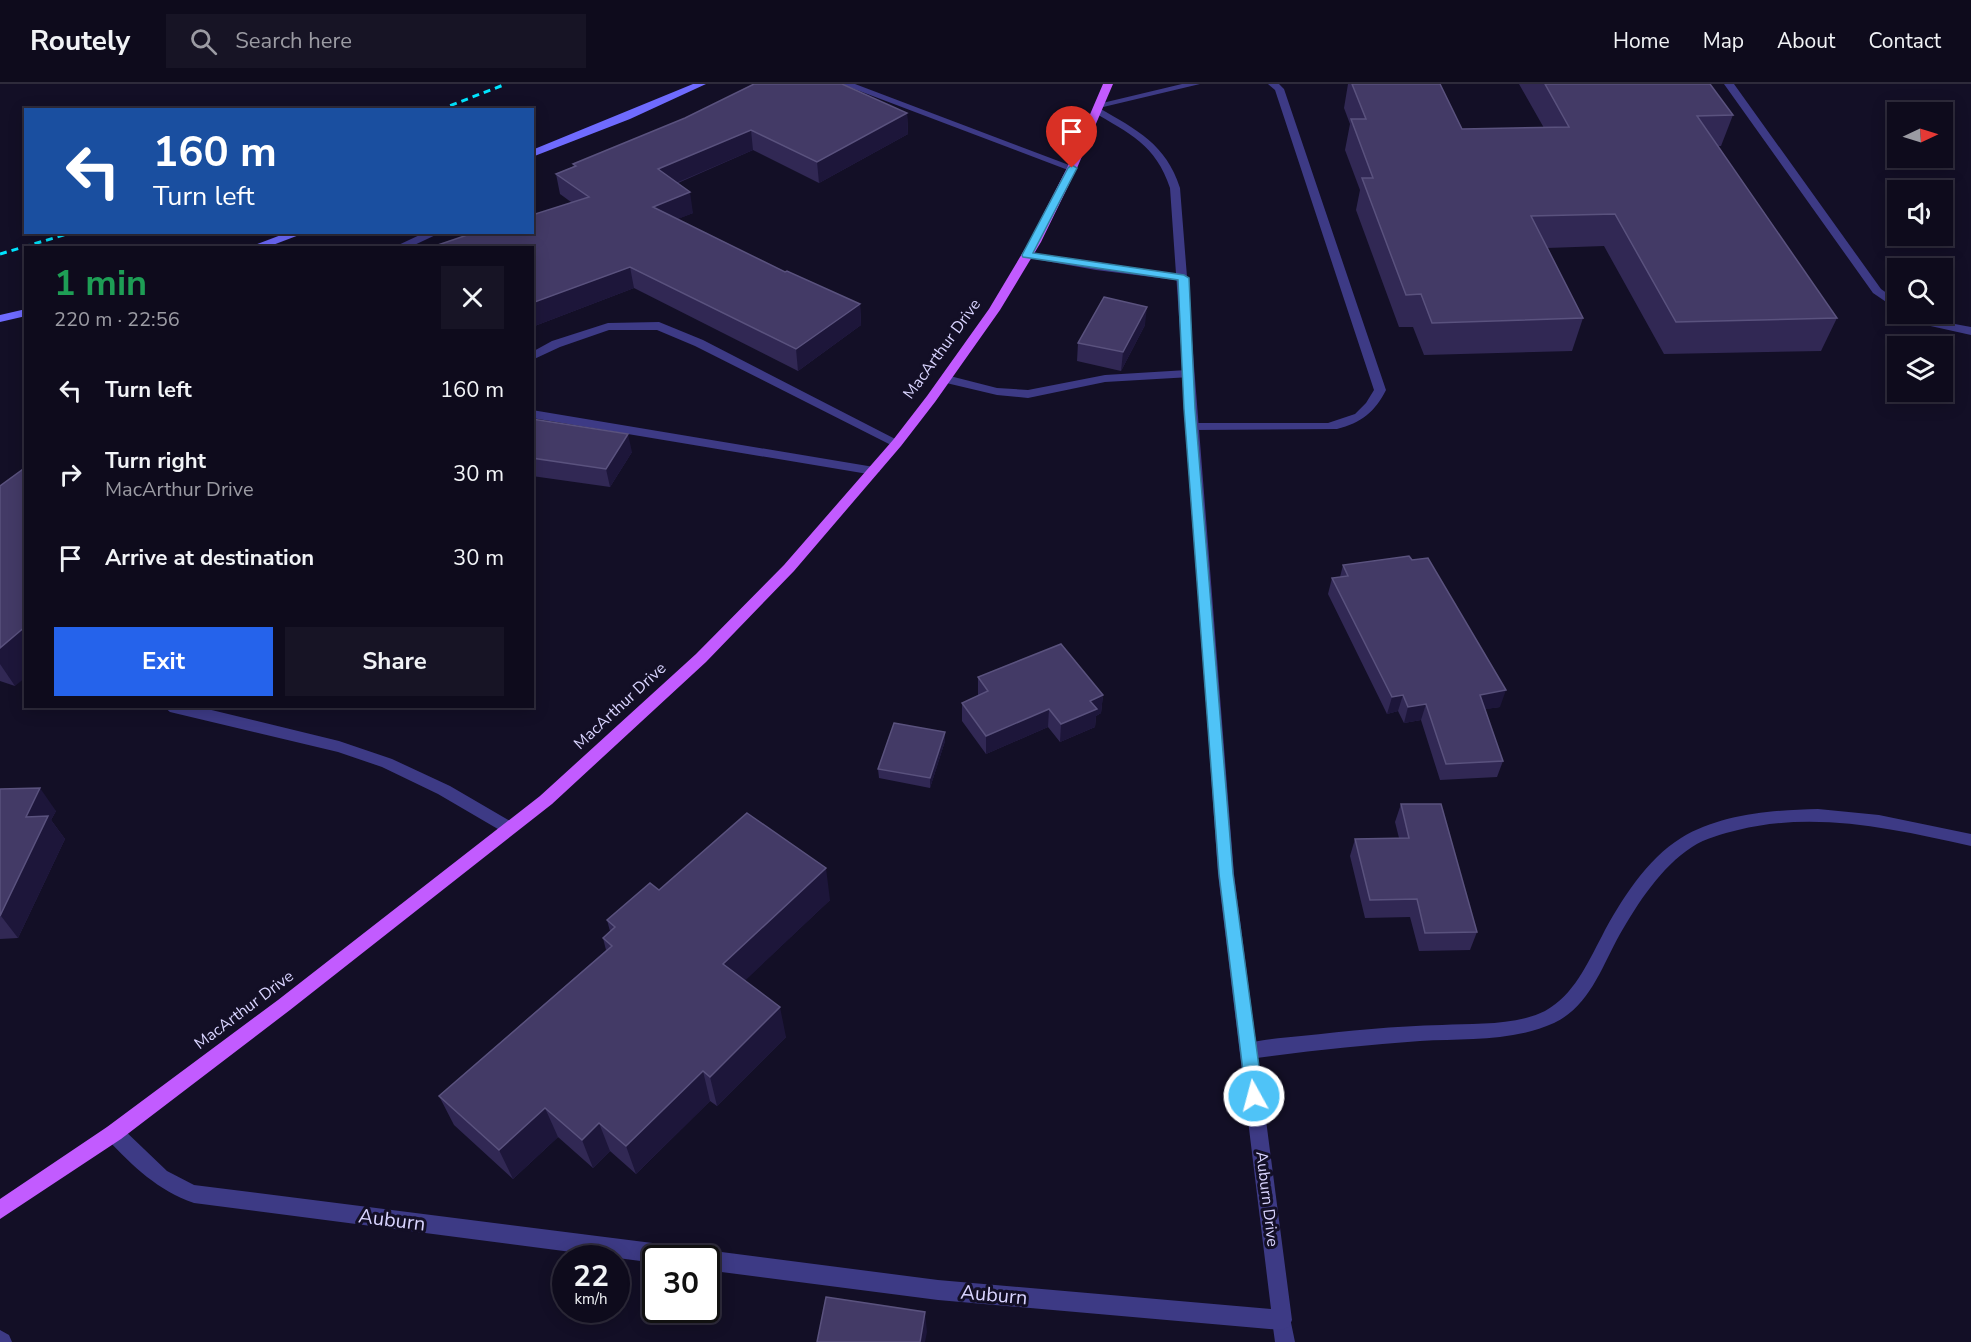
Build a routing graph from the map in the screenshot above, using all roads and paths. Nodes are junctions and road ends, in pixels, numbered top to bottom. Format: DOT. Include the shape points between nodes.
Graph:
graph roads {
  1 [pos="700,84"];
  2 [pos="846,84"];
  3 [pos="1108,84"];
  4 [pos="1195,84"];
  5 [pos="1273,84"];
  6 [pos="1729,84"];
  7 [pos="1098,107"];
  8 [pos="534,153"];
  9 [pos="1072,168"];
  10 [pos="296,234"];
  11 [pos="432,234"];
  12 [pos="258,246"];
  13 [pos="402,246"];
  14 [pos="1027,255"];
  15 [pos="1184,278"];
  16 [pos="1887,299"];
  17 [pos="24,313"];
  18 [pos="0,319"];
  19 [pos="1935,324"];
  20 [pos="1971,331"];
  21 [pos="534,356"];
  22 [pos="1187,374"];
  23 [pos="946,379"];
  24 [pos="534,414"];
  25 [pos="1191,426"];
  26 [pos="897,443"];
  27 [pos="874,471"];
  28 [pos="178,708"];
  29 [pos="509,828"];
  30 [pos="1971,840"];
  31 [pos="1249,1052"];
  32 [pos="114,1133"];
  33 [pos="0,1210"];
  34 [pos="642,1252"];
  35 [pos="720,1262"];
  36 [pos="1282,1320"];
  37 [pos="1286,1342"];
  1 -- 8 [label="street"];
  2 -- 9 [label="street"];
  3 -- 7 [label="main road, MacArthur Drive"];
  4 -- 7 [label="street"];
  5 -- 25 [label="street" via="1279,89 1380,390 1365,413 1349,423 1328,427"];
  6 -- 16 [label="street" via="1877,291"];
  7 -- 9 [label="main road, MacArthur Drive"];
  7 -- 15 [label="street, Auburn Drive" via="1157,151 1170,171"];
  9 -- 14 [label="main road, MacArthur Drive"];
  10 -- 12 [label="street"];
  11 -- 13 [label="street"];
  14 -- 15 [label="street"];
  14 -- 23 [label="main road, MacArthur Drive"];
  15 -- 22 [label="street, Auburn Drive"];
  17 -- 18 [label="street"];
  19 -- 20 [label="street"];
  21 -- 26 [label="street" via="556,344 608,327 659,326 709,347"];
  22 -- 23 [label="street" via="1113,377 1052,392 1026,394"];
  22 -- 25 [label="street, Auburn Drive"];
  23 -- 26 [label="main road, MacArthur Drive"];
  24 -- 27 [label="street"];
  25 -- 31 [label="street, Auburn Drive" via="1226,874"];
  26 -- 27 [label="main road, MacArthur Drive"];
  27 -- 29 [label="main road, MacArthur Drive" via="789,568 701,658 546,800"];
  28 -- 29 [label="street" via="339,747 387,763"];
  29 -- 32 [label="main road, MacArthur Drive"];
  30 -- 31 [label="street" via="1863,818 1794,815 1741,822 1703,834 1668,859 1615,928 1577,993 1565,1008 1549,1018 1493,1029 1370,1037"];
  31 -- 36 [label="street, Auburn Drive"];
  32 -- 33 [label="main road, MacArthur Drive"];
  32 -- 34 [label="street, Auburn" via="155,1175 180,1191"];
  35 -- 36 [label="street, Auburn" via="938,1290"];
  36 -- 37 [label="street, Auburn Drive"];
}
